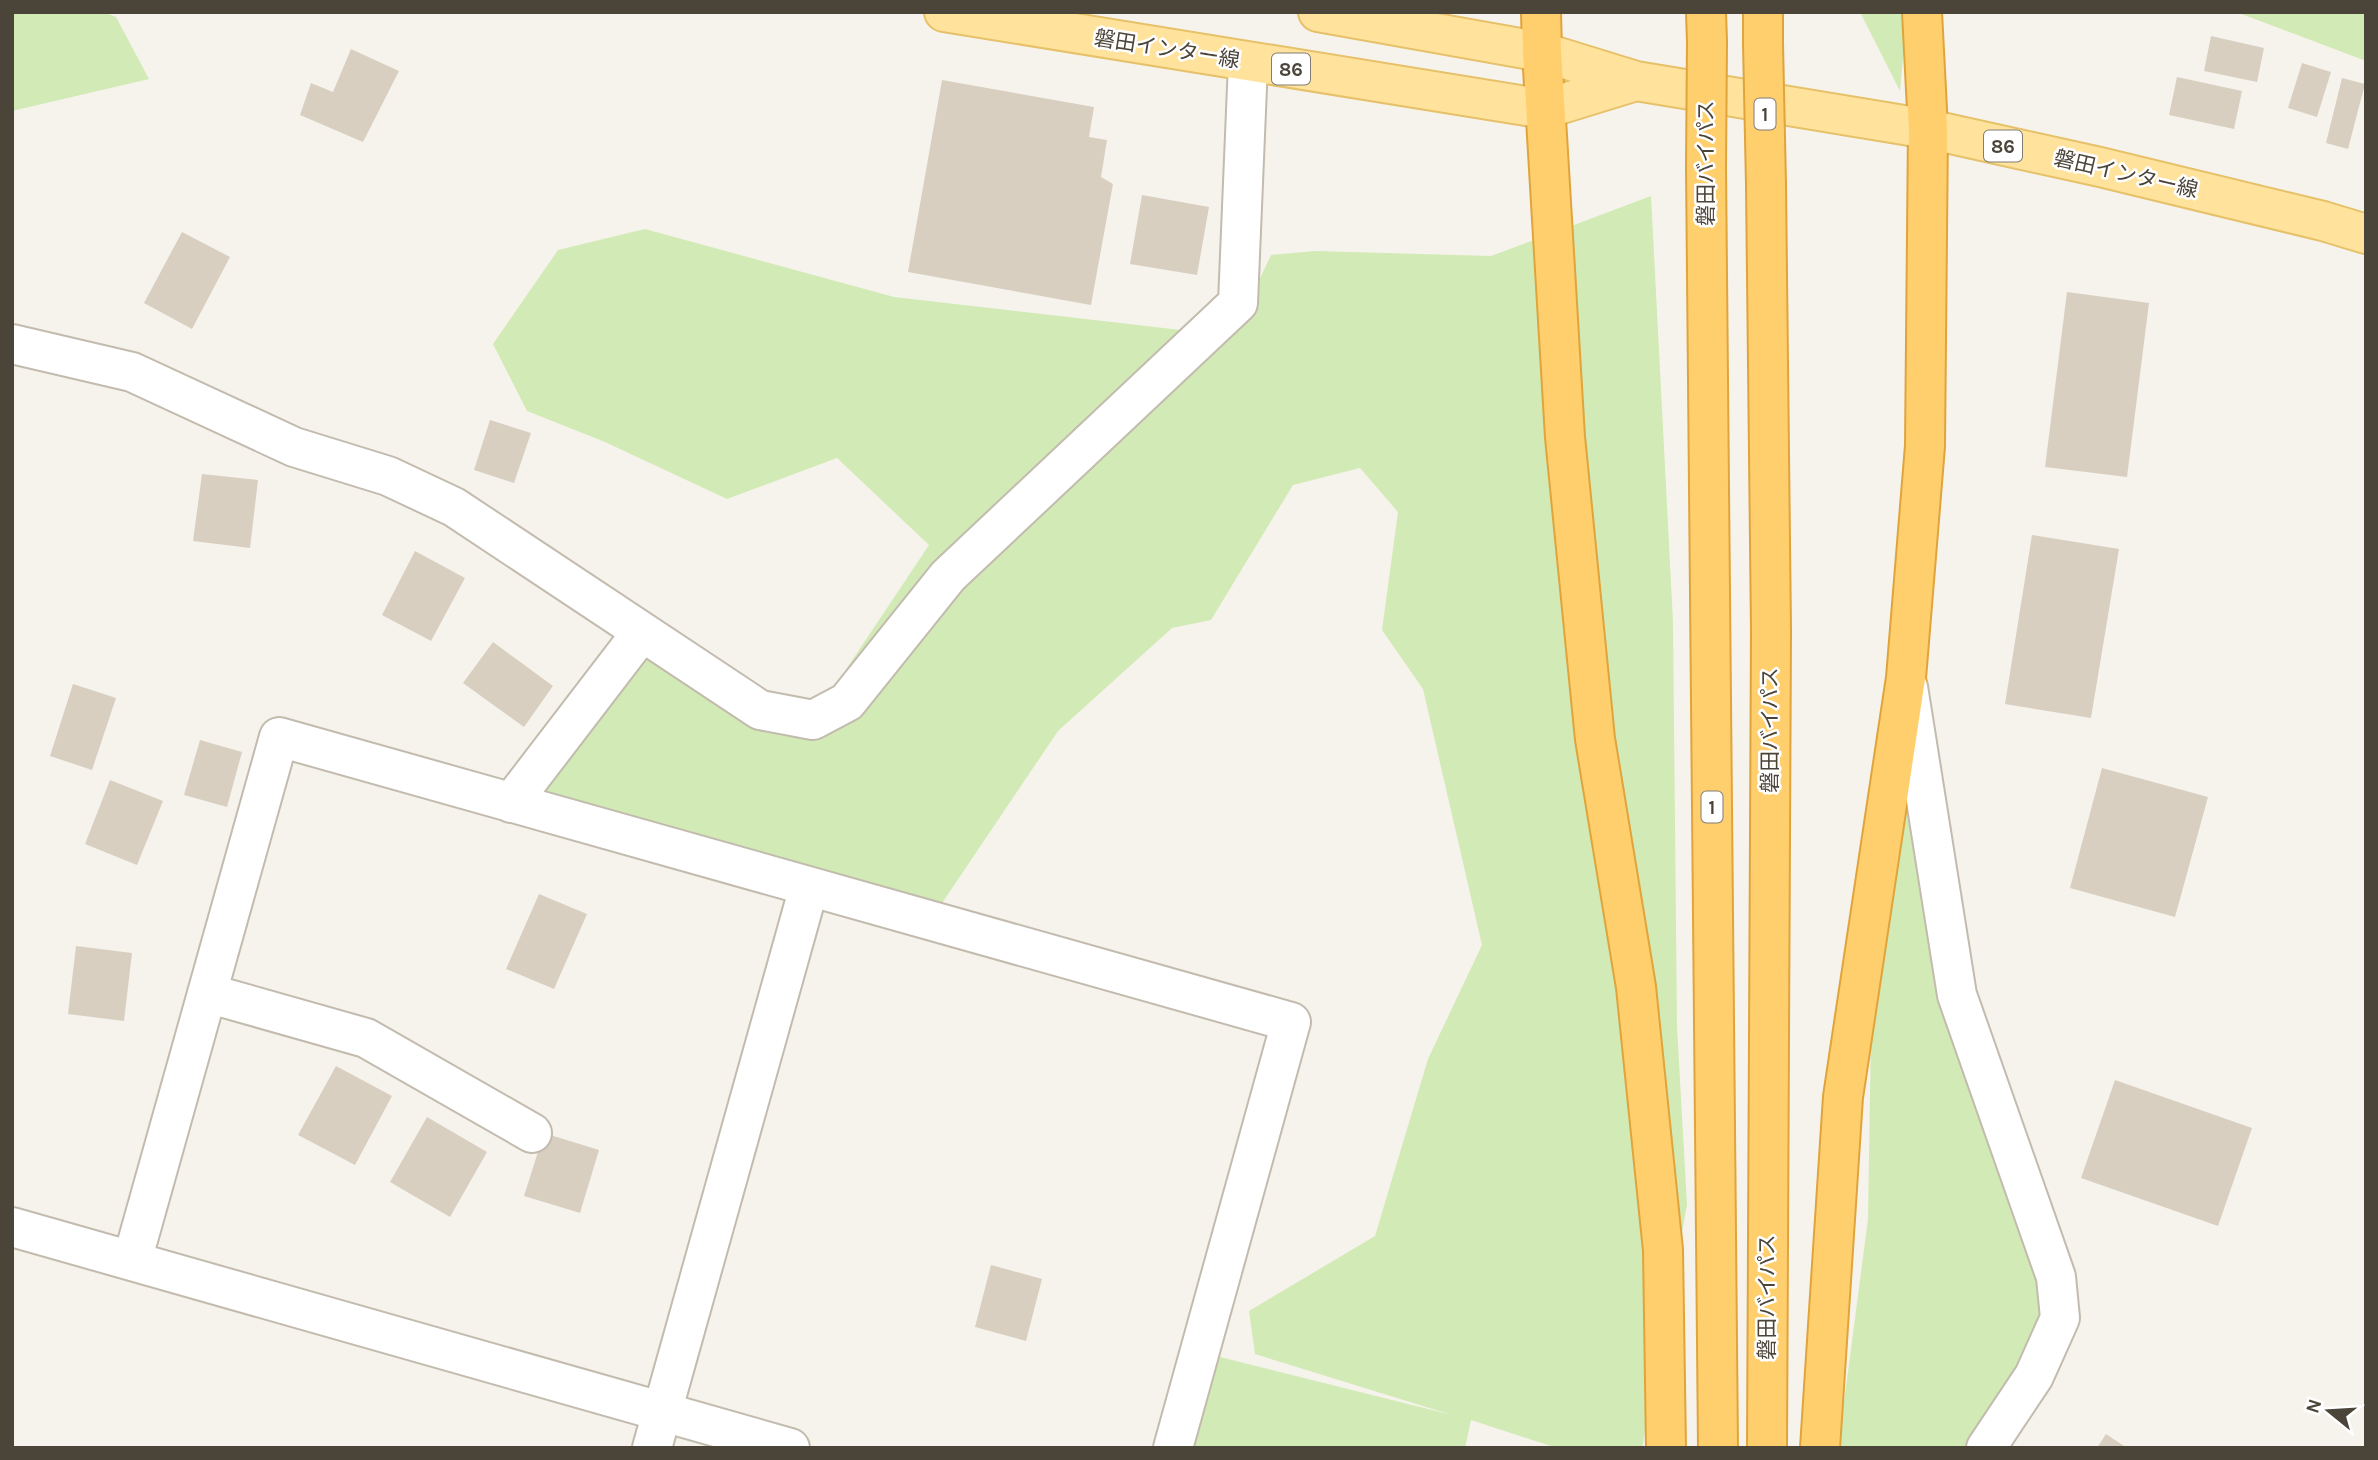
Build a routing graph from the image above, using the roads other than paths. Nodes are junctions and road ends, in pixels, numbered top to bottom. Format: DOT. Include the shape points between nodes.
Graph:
graph roads {
  1 [pos="944,12"];
  2 [pos="1318,12"];
  3 [pos="1541,12"];
  4 [pos="1922,12"];
  5 [pos="1707,27"];
  6 [pos="1763,28"];
  7 [pos="1542,52"];
  8 [pos="1248,62"];
  9 [pos="1636,81"];
  10 [pos="1545,109"];
  11 [pos="1928,130"];
  12 [pos="2366,233"];
  13 [pos="12,344"];
  14 [pos="642,632"];
  15 [pos="1906,678"];
  16 [pos="511,803"];
  17 [pos="809,887"];
  18 [pos="207,993"];
  19 [pos="532,1133"];
  20 [pos="12,1227"];
  21 [pos="132,1261"];
  22 [pos="663,1412"];
  23 [pos="652,1448"];
  24 [pos="790,1448"];
  25 [pos="1173,1448"];
  26 [pos="1666,1448"];
  27 [pos="1718,1448"];
  28 [pos="1767,1448"];
  29 [pos="1820,1448"];
  30 [pos="1986,1448"];
  1 -- 8 [label="main road, 磐田インター線 / 86"];
  2 -- 7 [label="main road, 磐田インター線 / 86"];
  3 -- 7 [label="highway"];
  4 -- 11 [label="highway"];
  5 -- 27 [label="highway, 磐田バイパス / 1, bridge"];
  6 -- 28 [label="highway, 磐田バイパス / 1, bridge" via="1771,631"];
  7 -- 9 [label="main road, 磐田インター線 / 86"];
  7 -- 10 [label="highway"];
  8 -- 10 [label="main road, 磐田インター線 / 86"];
  8 -- 14 [label="street" via="1238,303 948,576 847,702 813,720 760,710"];
  9 -- 10 [label="main road, 磐田インター線 / 86"];
  9 -- 11 [label="main road, 磐田インター線 / 86"];
  10 -- 26 [label="highway" via="1565,438 1595,739 1636,987 1663,1250"];
  11 -- 12 [label="main road, 磐田インター線 / 86"];
  11 -- 15 [label="highway" via="1925,446"];
  13 -- 14 [label="street" via="132,372 294,447 410,486 454,507"];
  14 -- 16 [label="street"];
  15 -- 29 [label="highway" via="1843,1097"];
  15 -- 30 [label="street" via="1957,995 2056,1277 2060,1318 2034,1376"];
  16 -- 17 [label="street"];
  16 -- 18 [label="street" via="279,737"];
  17 -- 22 [label="street"];
  17 -- 25 [label="street" via="1291,1023"];
  18 -- 19 [label="street" via="366,1038"];
  18 -- 21 [label="street"];
  20 -- 21 [label="street"];
  21 -- 22 [label="street"];
  22 -- 23 [label="street"];
  22 -- 24 [label="street"];
}
